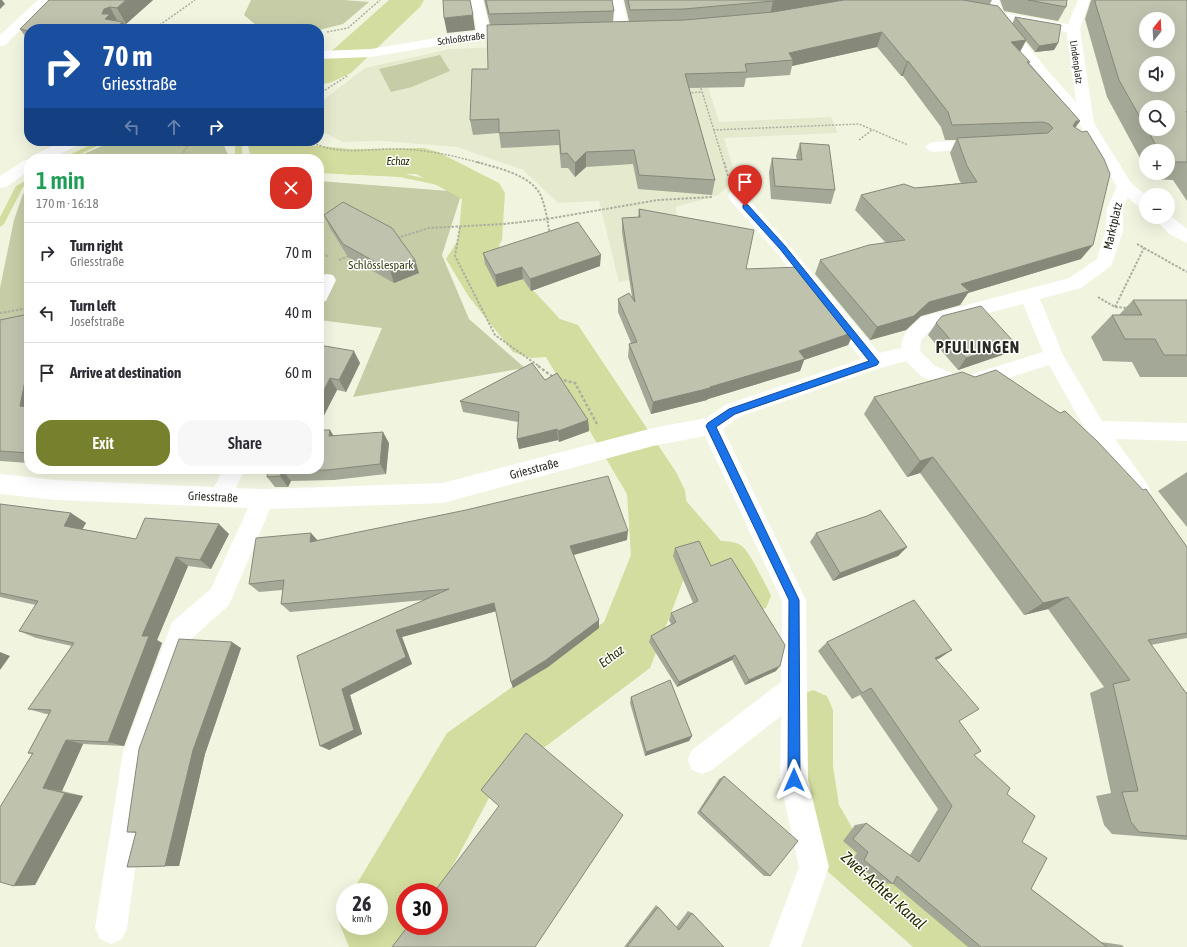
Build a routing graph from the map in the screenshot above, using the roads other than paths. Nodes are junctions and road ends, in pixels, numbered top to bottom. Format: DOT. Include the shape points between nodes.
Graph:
graph roads {
  1 [pos="45,0"];
  2 [pos="477,0"];
  3 [pos="618,0"];
  4 [pos="925,0"];
  5 [pos="993,0"];
  6 [pos="1084,0"];
  7 [pos="997,16"];
  8 [pos="1073,29"];
  9 [pos="622,30"];
  10 [pos="637,30"];
  11 [pos="606,31"];
  12 [pos="530,33"];
  13 [pos="484,34"];
  14 [pos="0,42"];
  15 [pos="324,54"];
  16 [pos="1086,123"];
  17 [pos="995,144"];
  18 [pos="65,146"];
  19 [pos="933,147"];
  20 [pos="48,154"];
  21 [pos="24,167"];
  22 [pos="0,183"];
  23 [pos="1125,186"];
  24 [pos="736,196"];
  25 [pos="1139,198"];
  26 [pos="1170,224"];
  27 [pos="1187,237"];
  28 [pos="1029,296"];
  29 [pos="910,353"];
  30 [pos="1054,356"];
  31 [pos="875,362"];
  32 [pos="711,426"];
  33 [pos="1096,430"];
  34 [pos="1187,432"];
  35 [pos="232,474"];
  36 [pos="0,484"];
  37 [pos="221,497"];
  38 [pos="264,499"];
  39 [pos="1151,507"];
  40 [pos="795,688"];
  41 [pos="702,760"];
  42 [pos="111,928"];
  43 [pos="785,947"];
  1 -- 14 [label="street"];
  2 -- 13 [label="street"];
  3 -- 9 [label="street"];
  4 -- 7 [label="street"];
  5 -- 7 [label="street, Lindenplatz"];
  6 -- 8 [label="street"];
  7 -- 8 [label="street, Lindenplatz"];
  7 -- 16 [label="street, Lindenplatz"];
  8 -- 16 [label="street, Lindenplatz"];
  9 -- 10 [label="street"];
  9 -- 11 [label="street"];
  12 -- 13 [label="street, Schloßstraße"];
  13 -- 15 [label="street, Schloßstraße" via="371,53"];
  16 -- 23 [label="street, Lindenplatz" via="1088,140"];
  17 -- 19 [label="street"];
  18 -- 20 [label="street"];
  21 -- 22 [label="street"];
  23 -- 25 [label="street, Lindenplatz"];
  23 -- 28 [label="street, Marktplatz" via="1115,208 1114,232 1105,262 1075,284"];
  24 -- 31 [label="street"];
  26 -- 27 [label="street"];
  28 -- 29 [label="street" via="928,322 912,337"];
  28 -- 30 [label="street"];
  29 -- 30 [label="street" via="928,371 961,385"];
  29 -- 31 [label="street, Griesstraße"];
  30 -- 33 [label="street"];
  31 -- 32 [label="street, Griesstraße" via="732,412"];
  32 -- 38 [label="street, Griesstraße" via="653,437 444,493"];
  32 -- 40 [label="street" via="794,600"];
  33 -- 34 [label="street"];
  33 -- 39 [label="street"];
  35 -- 37 [label="street"];
  36 -- 37 [label="street, Griesstraße" via="56,490"];
  37 -- 38 [label="street, Griesstraße"];
  38 -- 42 [label="street" via="220,597 181,631 137,752"];
  40 -- 41 [label="street"];
  40 -- 43 [label="street" via="794,780 814,867"];
}
